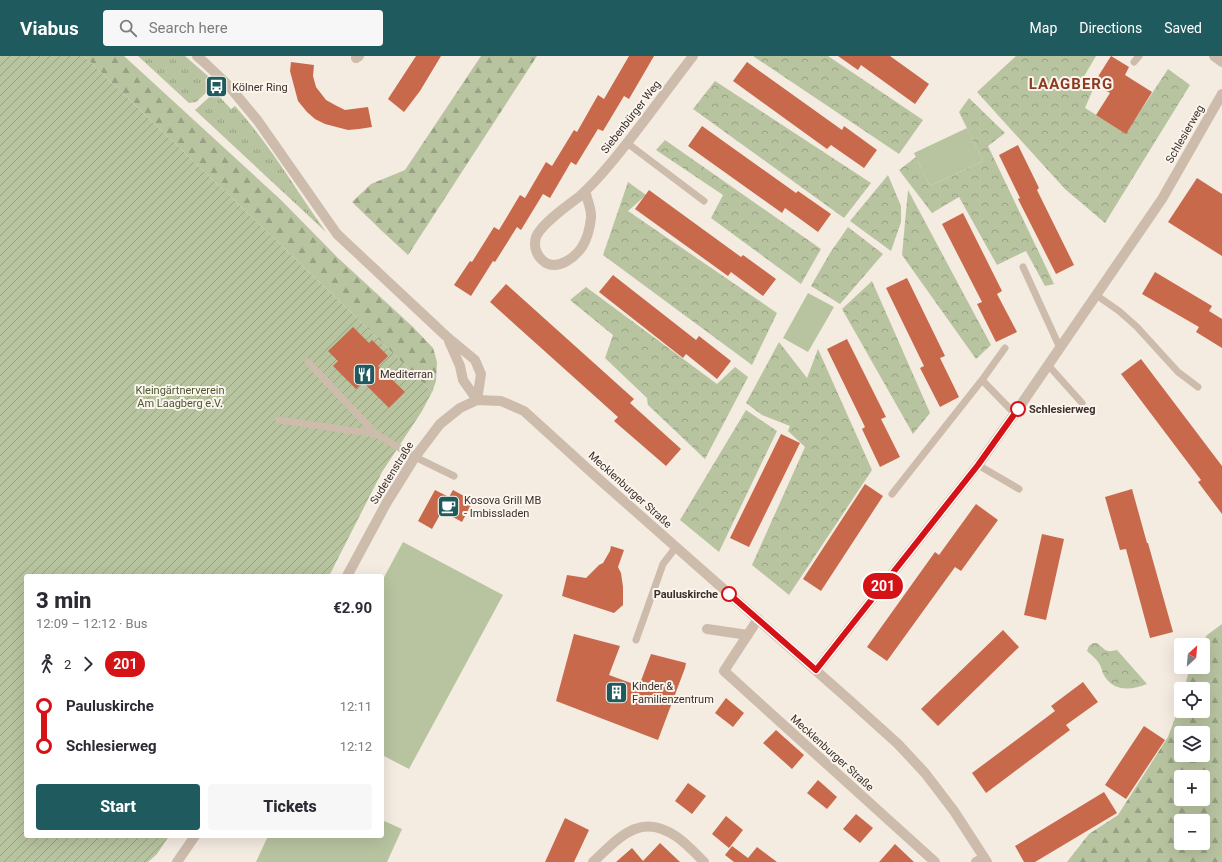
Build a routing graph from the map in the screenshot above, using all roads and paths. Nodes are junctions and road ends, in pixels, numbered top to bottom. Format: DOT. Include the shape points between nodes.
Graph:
graph roads {
  1 [pos="197,56"];
  2 [pos="693,56"];
  3 [pos="1214,56"];
  4 [pos="1222,62"];
  5 [pos="1222,94"];
  6 [pos="627,143"];
  7 [pos="585,191"];
  8 [pos="704,202"];
  9 [pos="1023,267"];
  10 [pos="1096,295"];
  11 [pos="446,336"];
  12 [pos="1005,348"];
  13 [pos="1060,348"];
  14 [pos="308,362"];
  15 [pos="1048,365"];
  16 [pos="982,380"];
  17 [pos="1198,387"];
  18 [pos="477,400"];
  19 [pos="1082,403"];
  20 [pos="1015,414"];
  21 [pos="279,420"];
  22 [pos="376,434"];
  23 [pos="416,457"];
  24 [pos="978,465"];
  25 [pos="454,476"];
  26 [pos="1019,489"];
  27 [pos="892,494"];
  28 [pos="676,547"];
  29 [pos="348,574"];
  30 [pos="758,619"];
  31 [pos="707,629"];
  32 [pos="748,635"];
  33 [pos="636,640"];
  34 [pos="816,670"];
  35 [pos="194,838"];
  36 [pos="982,860"];
  37 [pos="177,862"];
  38 [pos="593,862"];
  39 [pos="704,862"];
  40 [pos="935,862"];
  1 -- 11 [label="street" via="228,85 258,121 337,234"];
  2 -- 6 [label="street, Siebenbürger Weg"];
  3 -- 4 [label="street"];
  5 -- 10 [label="street, Schlesierweg" via="1162,199"];
  6 -- 7 [label="street, Siebenbürger Weg"];
  6 -- 8 [label="lane"];
  7 -- 7 [label="street, Siebenbürger Weg" via="542,227 536,237 535,247 537,255 543,261 558,265 567,261 582,246 591,216"];
  9 -- 13 [label="lane"];
  10 -- 13 [label="street, Schlesierweg"];
  10 -- 17 [label="lane" via="1137,327 1178,372"];
  11 -- 18 [label="street" via="454,350 463,380"];
  11 -- 18 [label="street" via="475,360 481,374"];
  12 -- 16 [label="lane"];
  13 -- 15 [label="street, Schlesierweg"];
  14 -- 22 [label="lane"];
  15 -- 19 [label="lane"];
  15 -- 20 [label="street, Schlesierweg"];
  16 -- 20 [label="lane"];
  16 -- 27 [label="lane"];
  18 -- 23 [label="street, Sudetenstraße" via="460,408 440,424"];
  18 -- 28 [label="street, Mecklenburger Straße" via="501,401 524,412"];
  20 -- 24 [label="street, Schlesierweg"];
  21 -- 22 [label="lane"];
  22 -- 23 [label="lane"];
  23 -- 25 [label="lane"];
  23 -- 29 [label="street, Sudetenstraße" via="387,502"];
  24 -- 26 [label="lane"];
  24 -- 34 [label="street, Schlesierweg"];
  28 -- 30 [label="street, Mecklenburger Straße"];
  28 -- 33 [label="lane" via="663,564"];
  30 -- 32 [label="street, Mecklenburger Straße"];
  30 -- 34 [label="street, Mecklenburger Straße"];
  31 -- 32 [label="street"];
  32 -- 40 [label="street, Mecklenburger Straße" via="724,671"];
  34 -- 36 [label="street, Mecklenburger Straße" via="898,744 925,774 954,811"];
  35 -- 37 [label="street"];
  38 -- 39 [label="street" via="617,840 642,826 665,830 678,837"];
}
